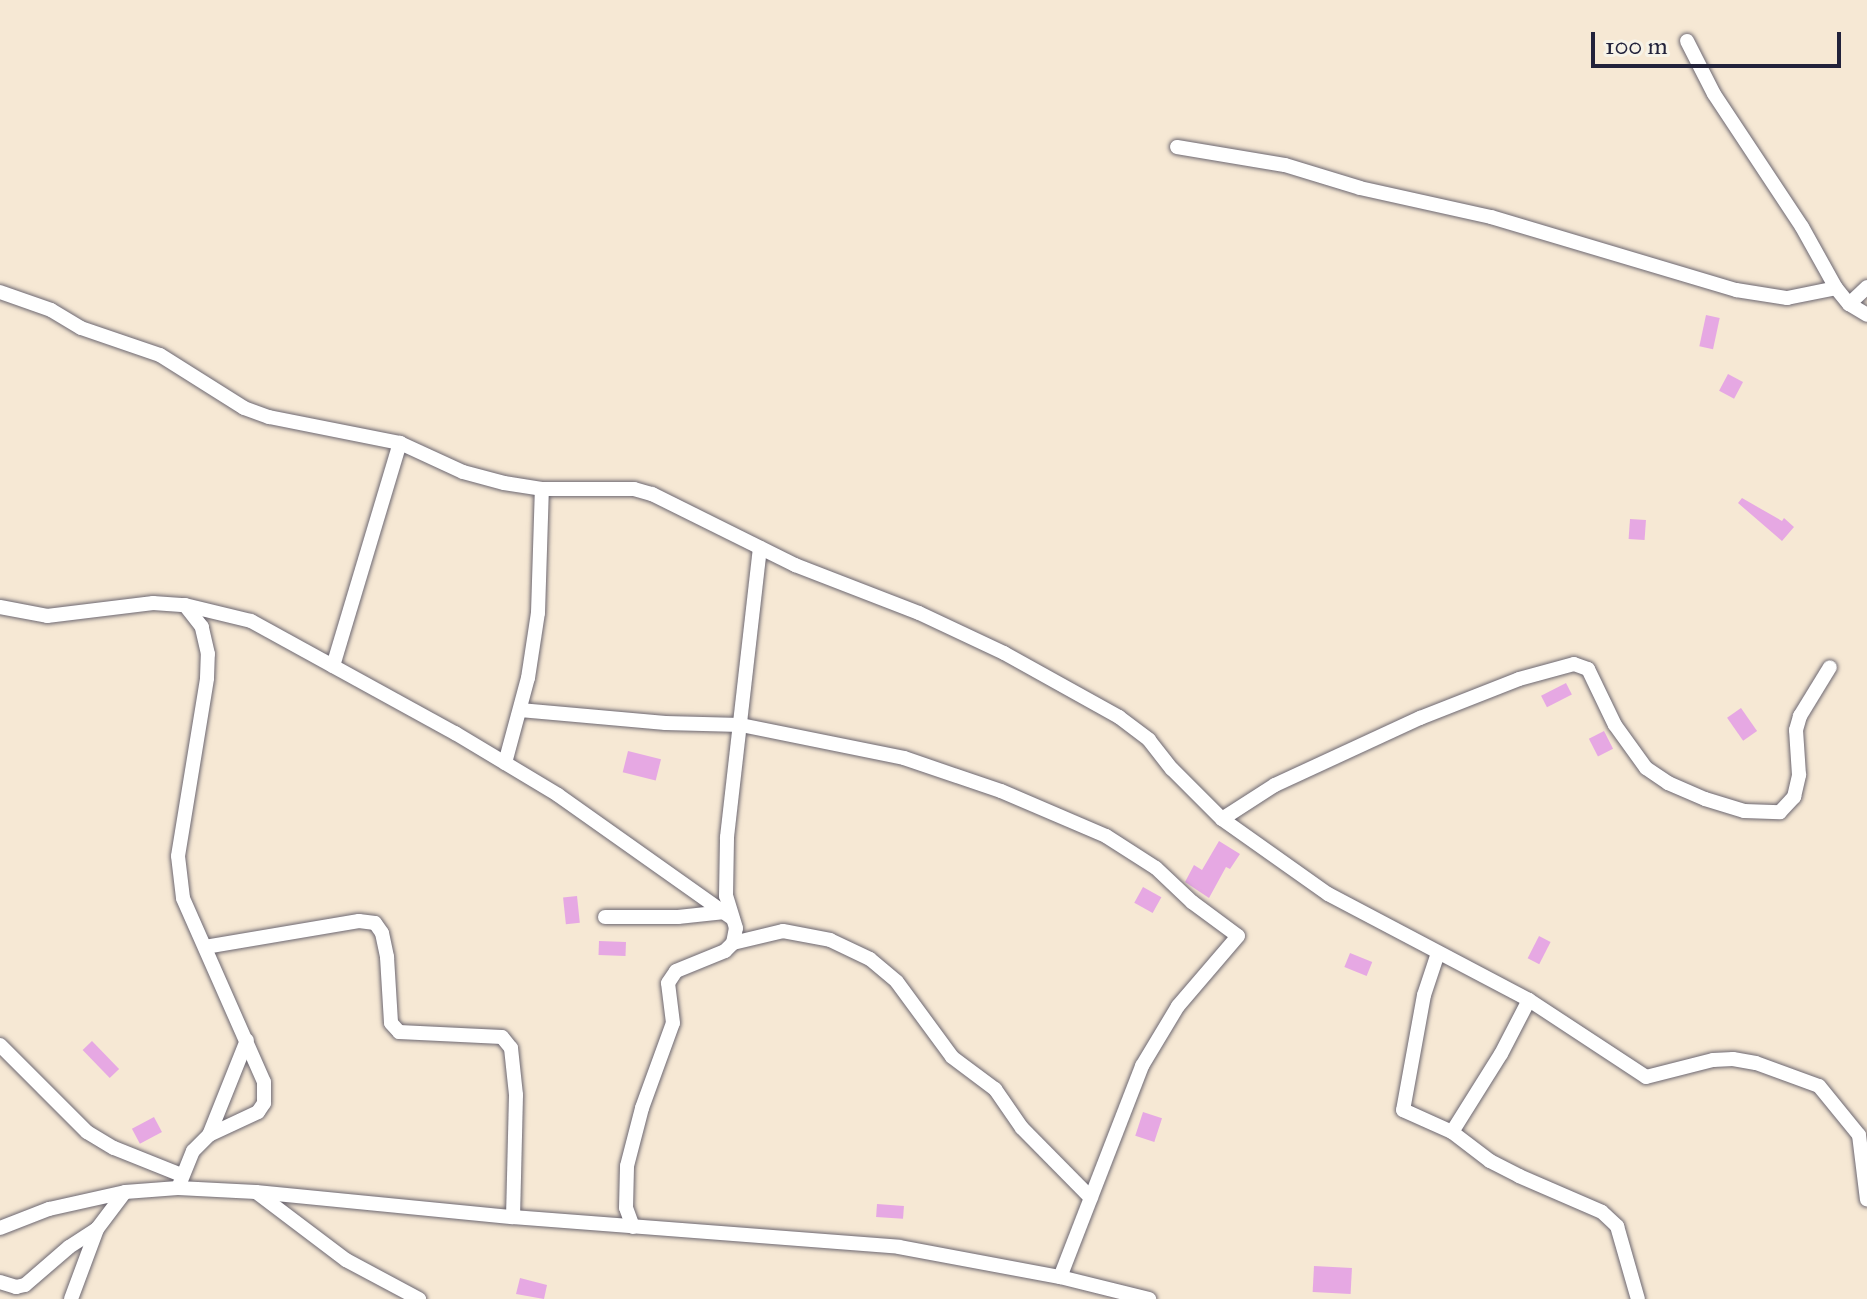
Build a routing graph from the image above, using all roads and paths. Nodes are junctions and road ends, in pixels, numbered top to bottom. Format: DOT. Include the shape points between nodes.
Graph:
graph roads {
  1 [pos="1687,41"];
  2 [pos="1177,147"];
  3 [pos="1867,287"];
  4 [pos="1836,288"];
  5 [pos="0,292"];
  6 [pos="1849,304"];
  7 [pos="1867,315"];
  8 [pos="400,443"];
  9 [pos="542,489"];
  10 [pos="760,548"];
  11 [pos="185,605"];
  12 [pos="0,607"];
  13 [pos="333,666"];
  14 [pos="1830,667"];
  15 [pos="520,710"];
  16 [pos="741,725"];
  17 [pos="505,763"];
  18 [pos="1222,819"];
  19 [pos="729,915"];
  20 [pos="605,917"];
  21 [pos="733,943"];
  22 [pos="205,947"];
  23 [pos="1438,953"];
  24 [pos="1529,1000"];
  25 [pos="247,1040"];
  26 [pos="0,1045"];
  27 [pos="1452,1132"];
  28 [pos="209,1135"];
  29 [pos="180,1181"];
  30 [pos="125,1192"];
  31 [pos="256,1192"];
  32 [pos="1091,1198"];
  33 [pos="1867,1200"];
  34 [pos="513,1217"];
  35 [pos="633,1227"];
  36 [pos="0,1228"];
  37 [pos="97,1229"];
  38 [pos="1060,1277"];
  39 [pos="0,1282"];
  40 [pos="71,1299"];
  41 [pos="419,1299"];
  42 [pos="1149,1299"];
  43 [pos="1638,1299"];
  1 -- 4 [label="street" via="1714,94"];
  2 -- 4 [label="street" via="1285,165 1491,217 1736,290 1787,298"];
  3 -- 6 [label="street"];
  4 -- 6 [label="street"];
  5 -- 8 [label="street" via="160,355 244,408"];
  6 -- 7 [label="street"];
  8 -- 9 [label="street" via="463,472"];
  8 -- 13 [label="street"];
  9 -- 10 [label="street" via="643,492"];
  9 -- 15 [label="street" via="538,613"];
  10 -- 16 [label="street"];
  10 -- 18 [label="street" via="919,613 1089,699 1149,740"];
  11 -- 12 [label="street" via="153,603 47,616"];
  11 -- 13 [label="street" via="251,621"];
  11 -- 22 [label="street" via="202,627 208,654 178,856 183,898"];
  13 -- 17 [label="street"];
  14 -- 18 [label="street" via="1800,716 1799,775 1794,797 1780,812 1744,811 1705,799 1646,768 1615,725 1588,669 1574,664 1519,679 1420,718 1275,785"];
  15 -- 16 [label="street"];
  15 -- 17 [label="street"];
  16 -- 19 [label="street" via="725,877"];
  16 -- 32 [label="street" via="904,758 1070,820 1156,868 1238,936 1159,1033"];
  17 -- 19 [label="street"];
  18 -- 23 [label="street" via="1328,894"];
  19 -- 20 [label="street"];
  19 -- 21 [label="street" via="736,928"];
  21 -- 32 [label="street" via="783,931 830,940 870,959 897,982 952,1057 995,1089 1022,1128"];
  21 -- 35 [label="street" via="709,960 676,971 668,983 673,1023 627,1166 626,1208"];
  22 -- 25 [label="street"];
  22 -- 34 [label="street" via="359,921 375,923 387,957 391,1023 399,1032 502,1037 511,1048 516,1095"];
  23 -- 24 [label="street"];
  23 -- 27 [label="street" via="1424,995 1402,1106 1406,1114"];
  24 -- 27 [label="street"];
  24 -- 33 [label="street" via="1646,1077 1733,1059 1819,1086 1859,1135"];
  25 -- 28 [label="street"];
  25 -- 28 [label="street" via="264,1082 264,1103 258,1112"];
  26 -- 29 [label="street" via="87,1132"];
  27 -- 43 [label="street" via="1490,1161 1602,1212 1617,1226"];
  28 -- 29 [label="street" via="193,1151"];
  29 -- 30 [label="street"];
  29 -- 31 [label="street"];
  30 -- 36 [label="street" via="49,1209"];
  30 -- 37 [label="street"];
  31 -- 34 [label="street"];
  31 -- 41 [label="street" via="346,1260"];
  32 -- 38 [label="street"];
  34 -- 35 [label="street"];
  35 -- 38 [label="street" via="899,1247"];
  37 -- 39 [label="street" via="25,1285"];
  37 -- 40 [label="street"];
  38 -- 42 [label="street"];
}
